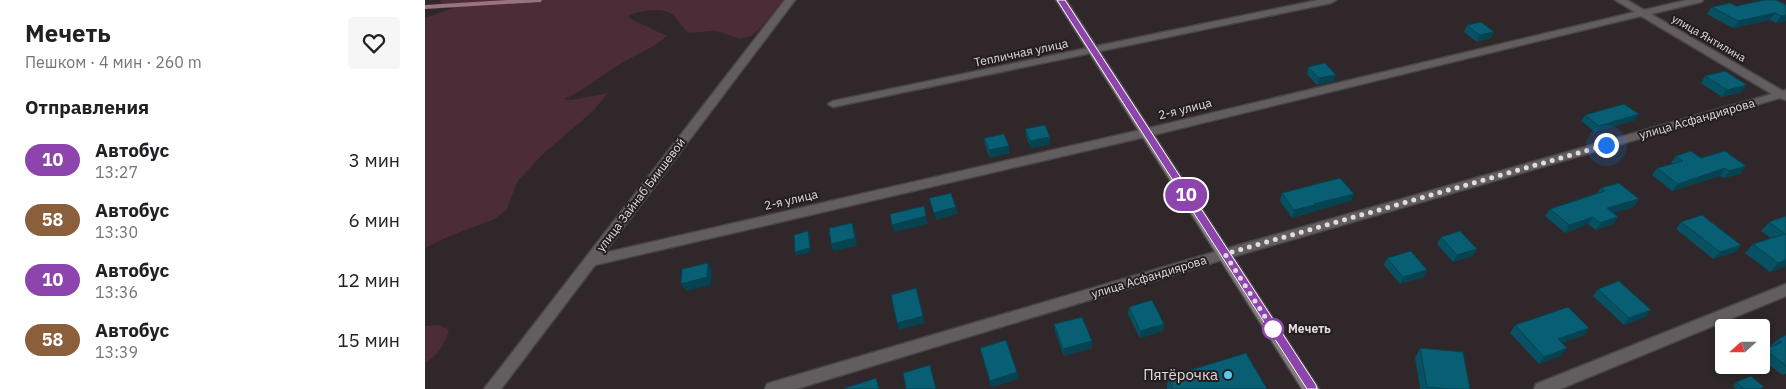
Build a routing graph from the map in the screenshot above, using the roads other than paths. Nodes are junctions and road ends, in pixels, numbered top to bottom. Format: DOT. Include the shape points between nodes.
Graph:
graph roads {
  1 [pos="789,0"];
  2 [pos="1061,0"];
  3 [pos="1331,0"];
  4 [pos="1620,0"];
  5 [pos="1698,0"];
  6 [pos="1642,13"];
  7 [pos="1093,50"];
  8 [pos="1785,95"];
  9 [pos="833,104"];
  10 [pos="1145,132"];
  11 [pos="1225,254"];
  12 [pos="590,261"];
  13 [pos="1786,290"];
  14 [pos="492,389"];
  15 [pos="773,389"];
  16 [pos="1311,389"];
  17 [pos="1542,389"];
  1 -- 12 [label="street, улица Зайнаб Биишевой"];
  2 -- 7 [label="main road"];
  3 -- 7 [label="street, Тепличная улица"];
  4 -- 6 [label="street, улица Янтилина"];
  5 -- 6 [label="street, 2-я улица"];
  6 -- 8 [label="street, улица Янтилина"];
  6 -- 10 [label="street, 2-я улица"];
  7 -- 9 [label="street, Тепличная улица"];
  7 -- 10 [label="main road"];
  8 -- 11 [label="street, улица Асфандиярова"];
  10 -- 11 [label="main road"];
  10 -- 12 [label="street, 2-я улица"];
  11 -- 15 [label="street, улица Асфандиярова"];
  11 -- 16 [label="main road"];
  12 -- 14 [label="street, улица Зайнаб Биишевой"];
  13 -- 17 [label="street"];
}
